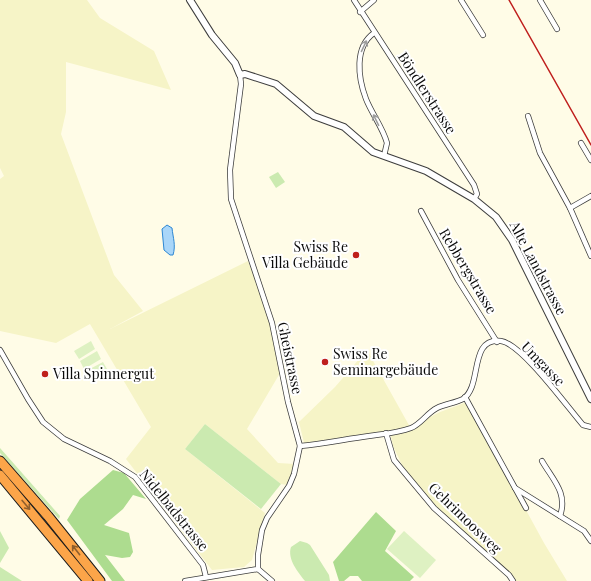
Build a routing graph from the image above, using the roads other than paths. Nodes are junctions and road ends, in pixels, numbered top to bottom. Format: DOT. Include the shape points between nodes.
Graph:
graph roads {
  1 [pos="190,0"];
  2 [pos="354,0"];
  3 [pos="374,0"];
  4 [pos="461,0"];
  5 [pos="540,0"];
  6 [pos="360,12"];
  7 [pos="557,29"];
  8 [pos="374,32"];
  9 [pos="483,35"];
  10 [pos="240,75"];
  11 [pos="528,116"];
  12 [pos="581,143"];
  13 [pos="384,156"];
  14 [pos="591,160"];
  15 [pos="591,196"];
  16 [pos="474,199"];
  17 [pos="570,208"];
  18 [pos="421,211"];
  19 [pos="591,256"];
  20 [pos="497,342"];
  21 [pos="0,350"];
  22 [pos="466,397"];
  23 [pos="591,399"];
  24 [pos="591,427"];
  25 [pos="386,433"];
  26 [pos="300,446"];
  27 [pos="0,461"];
  28 [pos="542,461"];
  29 [pos="0,475"];
  30 [pos="515,488"];
  31 [pos="526,508"];
  32 [pos="560,516"];
  33 [pos="591,541"];
  34 [pos="258,568"];
  35 [pos="206,577"];
  36 [pos="88,581"];
  37 [pos="100,581"];
  38 [pos="185,581"];
  39 [pos="272,581"];
  40 [pos="513,581"];
  1 -- 10 [label="street" via="212,35 235,63"];
  2 -- 6 [label="street, Böndlerstrasse"];
  3 -- 6 [label="street"];
  4 -- 9 [label="street"];
  5 -- 7 [label="street"];
  6 -- 8 [label="street, Böndlerstrasse"];
  13 -- 8 [label="street, one-way" via="386,139 366,99 360,72 360,54 368,37"];
  8 -- 16 [label="street, Böndlerstrasse" via="474,185"];
  10 -- 13 [label="street, Alte Landstrasse" via="246,74 276,84 314,116 344,127 373,152"];
  10 -- 26 [label="street, Gheistrasse" via="230,170 231,199 272,323"];
  11 -- 17 [label="street" via="540,153"];
  12 -- 14 [label="street"];
  13 -- 16 [label="street, Alte Landstrasse" via="426,171"];
  15 -- 17 [label="street"];
  16 -- 23 [label="street, Alte Landstrasse" via="496,217 512,240"];
  17 -- 19 [label="street"];
  18 -- 20 [label="street, Rebbergstrasse" via="458,280"];
  20 -- 22 [label="street" via="487,345 479,354 474,382"];
  20 -- 24 [label="street, Umgasse" via="504,342 521,354 583,425"];
  21 -- 35 [label="street, Nidelbadstrasse" via="43,422 64,439 135,477 203,565"];
  22 -- 25 [label="street" via="431,412 413,427"];
  22 -- 30 [label="street"];
  25 -- 26 [label="street"];
  25 -- 40 [label="street, Gehrimoosweg" via="394,460 434,508"];
  26 -- 34 [label="street, Gheistrasse" via="289,486 267,518 262,530"];
  37 -- 27 [label="highway, one-way" via="52,520"];
  28 -- 32 [label="street" via="563,498 564,505"];
  29 -- 36 [label="highway, one-way"];
  30 -- 31 [label="street"];
  30 -- 32 [label="street"];
  32 -- 33 [label="street" via="584,532"];
  34 -- 35 [label="street"];
  34 -- 39 [label="street"];
  35 -- 38 [label="street"];
}
